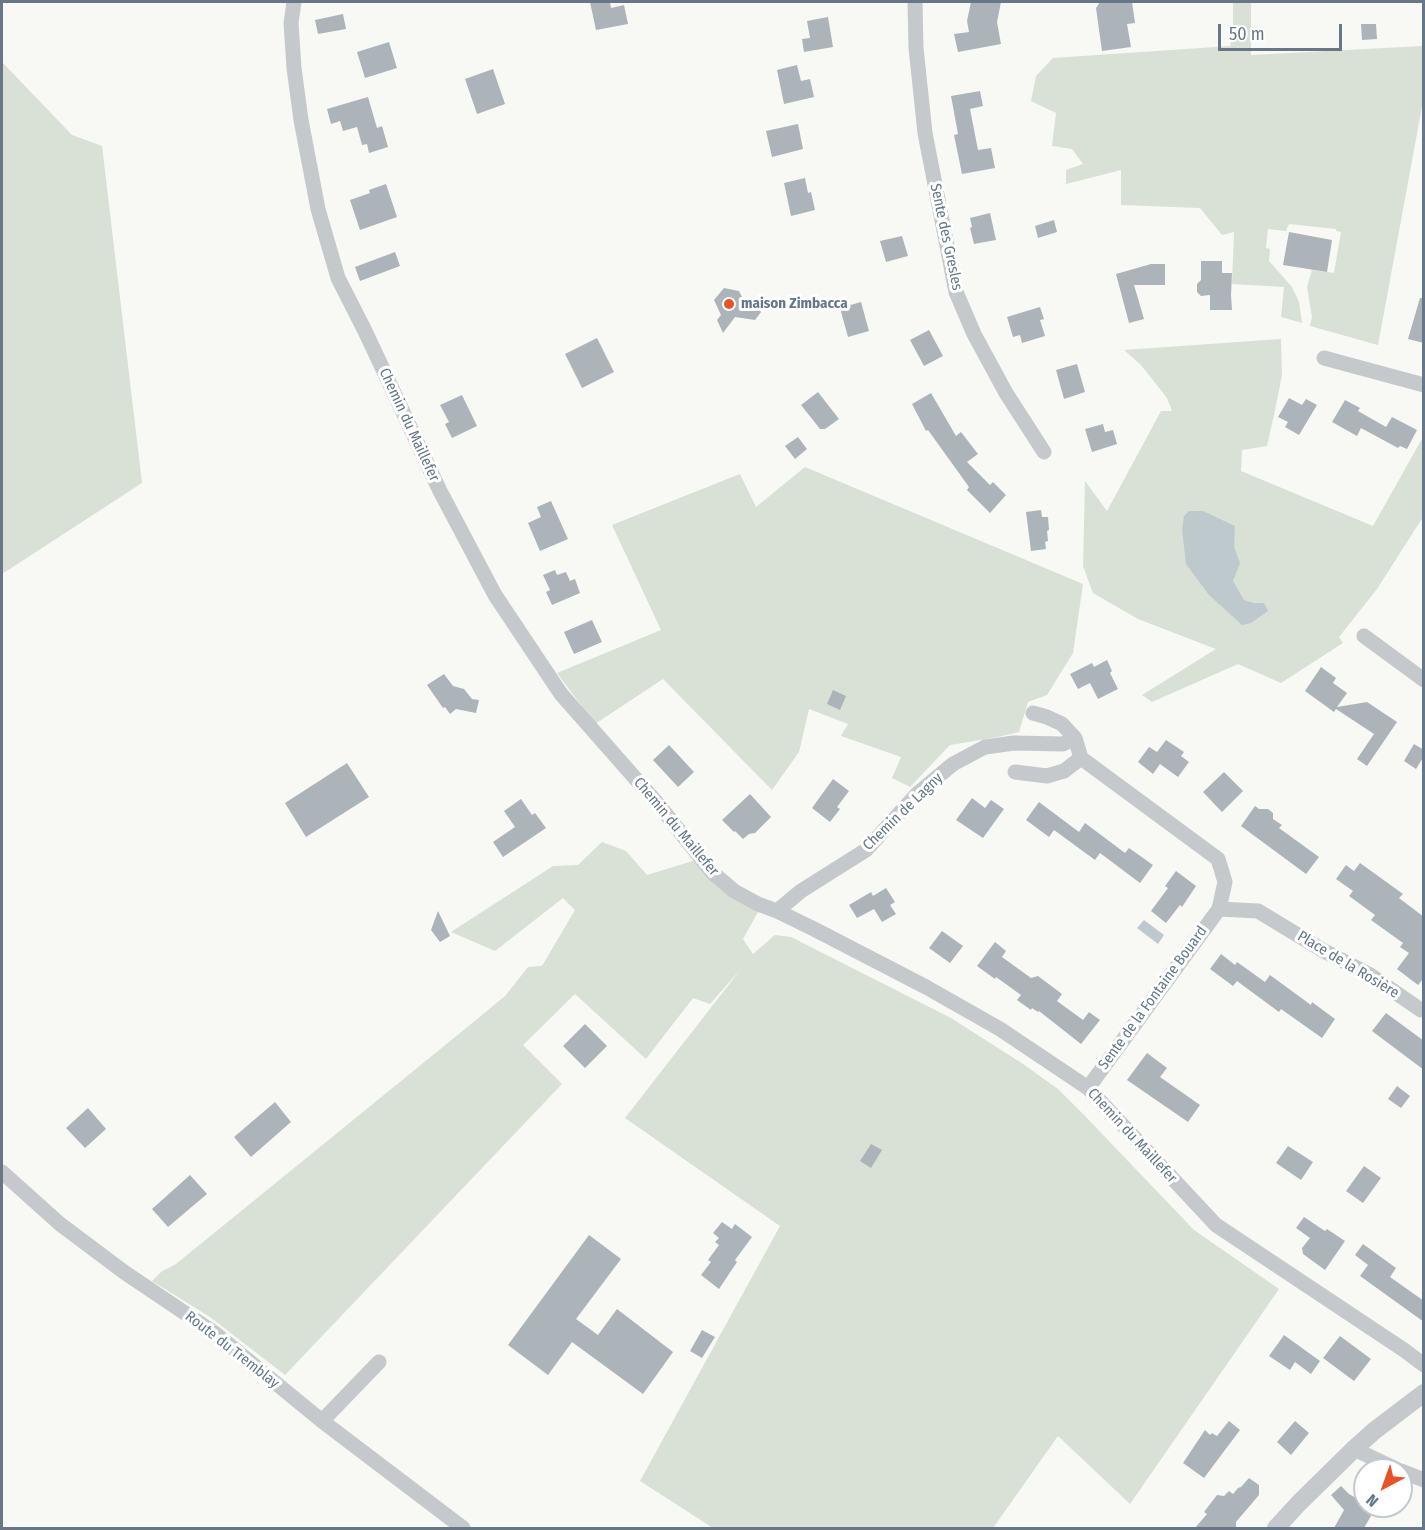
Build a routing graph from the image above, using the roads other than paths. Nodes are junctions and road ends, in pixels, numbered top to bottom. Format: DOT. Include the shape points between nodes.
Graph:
graph roads {
  1 [pos="294,2"];
  2 [pos="915,2"];
  3 [pos="1324,358"];
  4 [pos="1424,385"];
  5 [pos="1044,452"];
  6 [pos="1364,636"];
  7 [pos="1424,680"];
  8 [pos="1033,713"];
  9 [pos="1075,738"];
  10 [pos="1081,758"];
  11 [pos="1015,772"];
  12 [pos="1219,909"];
  13 [pos="777,911"];
  14 [pos="1421,1010"];
  15 [pos="1088,1088"];
  16 [pos="2,1172"];
  17 [pos="379,1362"];
  18 [pos="1424,1365"];
  19 [pos="1424,1394"];
  20 [pos="322,1421"];
  21 [pos="1354,1449"];
  22 [pos="1373,1458"];
  23 [pos="463,1528"];
  24 [pos="1276,1528"];
  1 -- 13 [label="street, Chemin du Maillefer" via="291,23 301,120 318,209 338,278 440,491 495,595 561,694 713,873 734,891"];
  2 -- 5 [label="street, Sente des Gresles" via="925,133 956,292 1006,393"];
  3 -- 4 [label="street"];
  6 -- 7 [label="street"];
  8 -- 9 [label="street" via="1062,724"];
  9 -- 10 [label="street"];
  9 -- 13 [label="street, Chemin de Lagny" via="1063,744 985,747 953,764 917,794 866,850"];
  10 -- 11 [label="street" via="1064,771 1047,776"];
  10 -- 12 [label="street, Sente de la Fontaine Bouard" via="1218,859 1225,882"];
  12 -- 14 [label="street, Place de la Rosière" via="1258,911 1370,975"];
  12 -- 15 [label="street, Sente de la Fontaine Bouard"];
  13 -- 15 [label="street, Chemin du Maillefer" via="1000,1029"];
  15 -- 18 [label="street, Chemin du Maillefer" via="1216,1226"];
  16 -- 20 [label="street, Route du Tremblay" via="60,1224 216,1334"];
  17 -- 20 [label="street"];
  19 -- 21 [label="street"];
  20 -- 23 [label="street, Route du Tremblay"];
  21 -- 22 [label="street"];
  21 -- 24 [label="street"];
}
